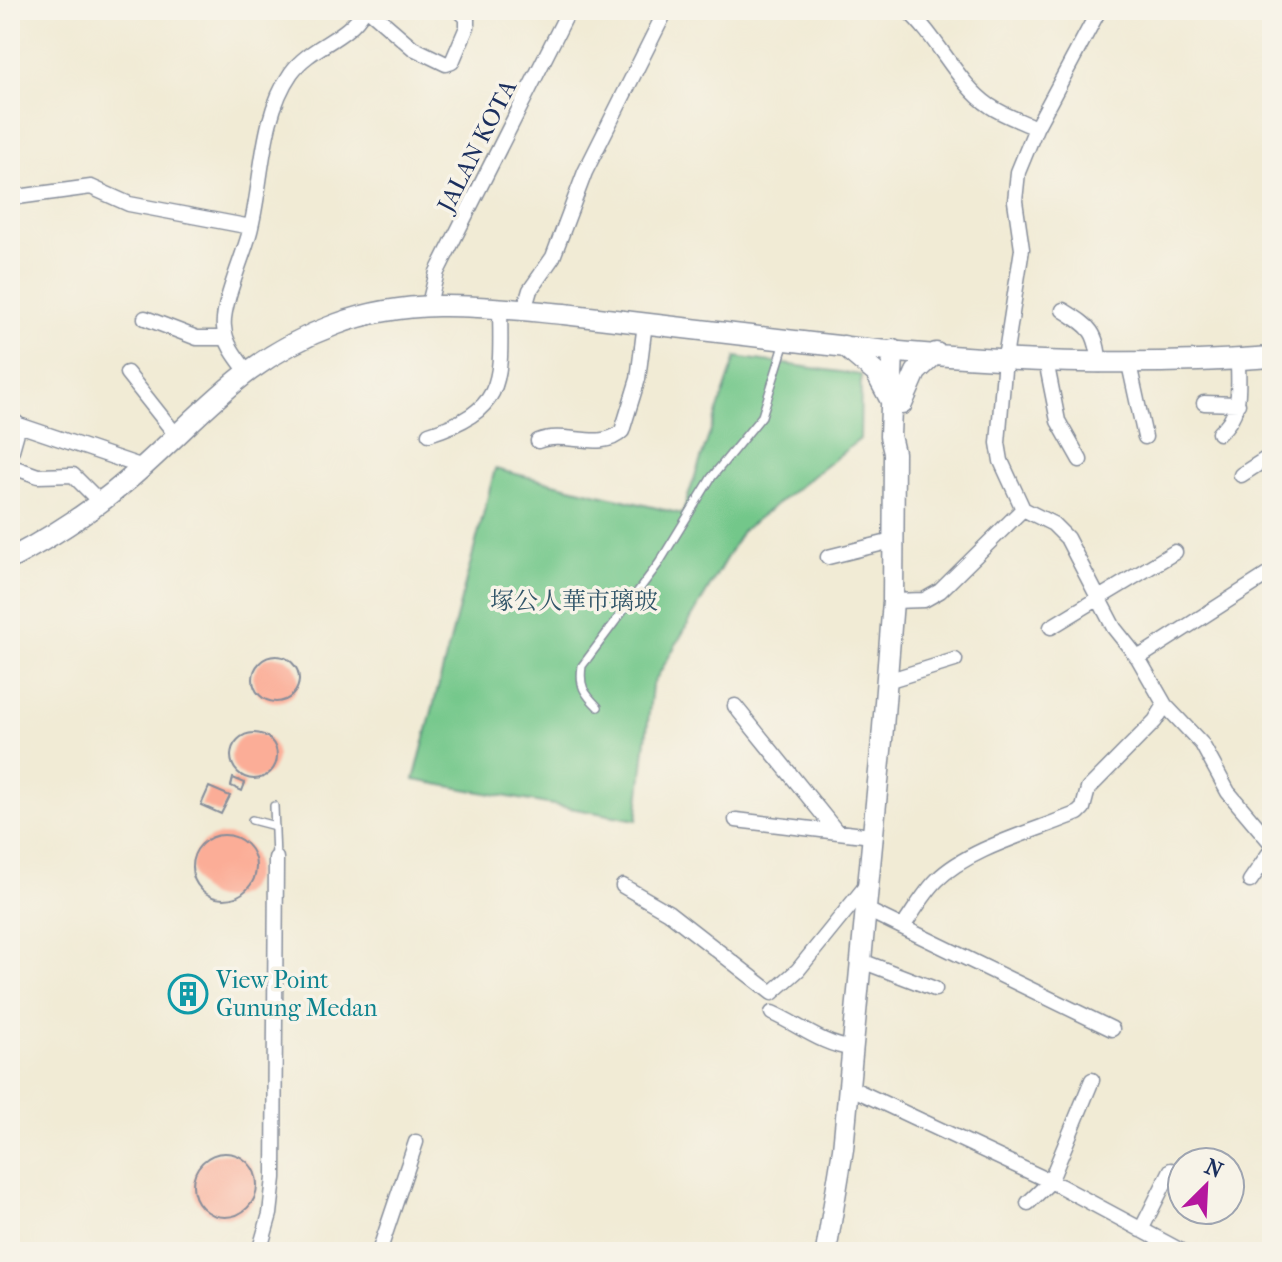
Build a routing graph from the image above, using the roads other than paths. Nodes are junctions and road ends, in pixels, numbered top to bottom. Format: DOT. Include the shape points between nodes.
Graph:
graph roads {
  1 [pos="366,10"];
  2 [pos="459,10"];
  3 [pos="569,10"];
  4 [pos="666,10"];
  5 [pos="907,10"];
  6 [pos="1099,10"];
  7 [pos="1036,128"];
  8 [pos="10,198"];
  9 [pos="251,227"];
  10 [pos="429,304"];
  11 [pos="500,308"];
  12 [pos="524,310"];
  13 [pos="1063,310"];
  14 [pos="145,318"];
  15 [pos="645,323"];
  16 [pos="226,338"];
  17 [pos="785,340"];
  18 [pos="844,346"];
  19 [pos="899,350"];
  20 [pos="936,353"];
  21 [pos="1272,357"];
  22 [pos="1005,358"];
  23 [pos="1238,360"];
  24 [pos="1046,361"];
  25 [pos="1129,364"];
  26 [pos="1100,365"];
  27 [pos="246,370"];
  28 [pos="127,373"];
  29 [pos="896,403"];
  30 [pos="1204,403"];
  31 [pos="1238,404"];
  32 [pos="15,421"];
  33 [pos="1219,433"];
  34 [pos="429,434"];
  35 [pos="176,435"];
  36 [pos="1145,437"];
  37 [pos="538,441"];
  38 [pos="1272,455"];
  39 [pos="10,457"];
  40 [pos="1080,460"];
  41 [pos="10,466"];
  42 [pos="143,467"];
  43 [pos="1241,475"];
  44 [pos="101,503"];
  45 [pos="1023,509"];
  46 [pos="892,541"];
  47 [pos="1175,552"];
  48 [pos="828,557"];
  49 [pos="10,559"];
  50 [pos="1272,572"];
  51 [pos="1099,598"];
  52 [pos="893,601"];
  53 [pos="1051,627"];
  54 [pos="1138,658"];
  55 [pos="955,660"];
  56 [pos="887,681"];
  57 [pos="1165,705"];
  58 [pos="735,706"];
  59 [pos="598,707"];
  60 [pos="274,806"];
  61 [pos="252,820"];
  62 [pos="736,820"];
  63 [pos="275,826"];
  64 [pos="837,832"];
  65 [pos="872,836"];
  66 [pos="1272,847"];
  67 [pos="276,858"];
  68 [pos="1250,881"];
  69 [pos="623,886"];
  70 [pos="866,886"];
  71 [pos="865,909"];
  72 [pos="904,925"];
  73 [pos="859,960"];
  74 [pos="935,989"];
  75 [pos="772,1013"];
  76 [pos="1112,1029"];
  77 [pos="851,1048"];
  78 [pos="1092,1080"];
  79 [pos="847,1086"];
  80 [pos="416,1142"];
  81 [pos="1166,1180"];
  82 [pos="1050,1182"];
  83 [pos="1028,1203"];
  84 [pos="1141,1230"];
  85 [pos="259,1252"];
  86 [pos="379,1252"];
  87 [pos="826,1252"];
  88 [pos="1183,1252"];
  1 -- 2 [label="street" via="413,48 446,64 452,62 467,27"];
  1 -- 9 [label="street" via="349,30 307,55 281,90"];
  3 -- 10 [label="street, JALAN KOTA" via="437,272"];
  4 -- 12 [label="street" via="590,161 553,257 530,290"];
  5 -- 7 [label="street" via="990,107"];
  6 -- 7 [label="street"];
  7 -- 22 [label="street" via="1015,184 1022,249"];
  8 -- 9 [label="street" via="91,187 129,204"];
  9 -- 16 [label="street" via="224,320"];
  10 -- 11 [label="main road"];
  10 -- 27 [label="main road" via="340,322 287,344"];
  11 -- 12 [label="main road"];
  11 -- 34 [label="street" via="500,367 486,407"];
  12 -- 15 [label="main road"];
  13 -- 26 [label="street" via="1091,329"];
  14 -- 16 [label="street" via="197,338"];
  15 -- 17 [label="main road"];
  15 -- 37 [label="street" via="638,379 622,431 606,440 560,435"];
  16 -- 27 [label="street"];
  17 -- 18 [label="main road"];
  17 -- 59 [label="lane" via="762,416 718,468 659,563 582,666 583,692"];
  18 -- 19 [label="main road"];
  18 -- 29 [label="main road" via="876,373"];
  19 -- 20 [label="main road"];
  19 -- 29 [label="main road"];
  20 -- 22 [label="main road"];
  20 -- 29 [label="main road"];
  21 -- 23 [label="main road"];
  22 -- 24 [label="main road"];
  22 -- 45 [label="street" via="998,443"];
  23 -- 25 [label="main road"];
  23 -- 31 [label="street"];
  24 -- 26 [label="main road"];
  24 -- 40 [label="street" via="1058,421"];
  25 -- 26 [label="main road"];
  25 -- 36 [label="street"];
  27 -- 35 [label="main road"];
  28 -- 35 [label="street"];
  29 -- 46 [label="main road"];
  30 -- 31 [label="street"];
  31 -- 33 [label="street"];
  32 -- 39 [label="street"];
  32 -- 42 [label="street"];
  35 -- 42 [label="main road"];
  38 -- 43 [label="street"];
  41 -- 44 [label="street" via="38,476 73,475"];
  42 -- 44 [label="main road"];
  44 -- 49 [label="main road"];
  45 -- 51 [label="street" via="1067,538"];
  45 -- 52 [label="street" via="940,591 924,600"];
  46 -- 48 [label="street"];
  46 -- 52 [label="main road"];
  47 -- 51 [label="street"];
  50 -- 54 [label="street"];
  51 -- 53 [label="street"];
  51 -- 54 [label="street"];
  52 -- 56 [label="main road"];
  54 -- 57 [label="street"];
  55 -- 56 [label="street"];
  56 -- 65 [label="main road"];
  57 -- 66 [label="street" via="1202,744 1228,792"];
  57 -- 72 [label="street" via="1088,789 1078,813 949,871"];
  58 -- 64 [label="street"];
  60 -- 63 [label="lane"];
  61 -- 63 [label="lane"];
  62 -- 64 [label="street"];
  63 -- 67 [label="lane"];
  64 -- 65 [label="street"];
  65 -- 70 [label="main road"];
  66 -- 68 [label="street"];
  67 -- 85 [label="street" via="274,1178"];
  69 -- 70 [label="street" via="668,912 772,993 798,970"];
  70 -- 71 [label="main road"];
  71 -- 72 [label="street"];
  71 -- 73 [label="main road"];
  72 -- 76 [label="street"];
  73 -- 74 [label="street"];
  73 -- 77 [label="main road"];
  75 -- 77 [label="street" via="813,1031 831,1046"];
  77 -- 79 [label="main road"];
  78 -- 82 [label="street"];
  79 -- 82 [label="street"];
  79 -- 87 [label="main road"];
  80 -- 86 [label="street"];
  81 -- 84 [label="street"];
  82 -- 83 [label="street"];
  82 -- 84 [label="street"];
  84 -- 88 [label="street"];
}
